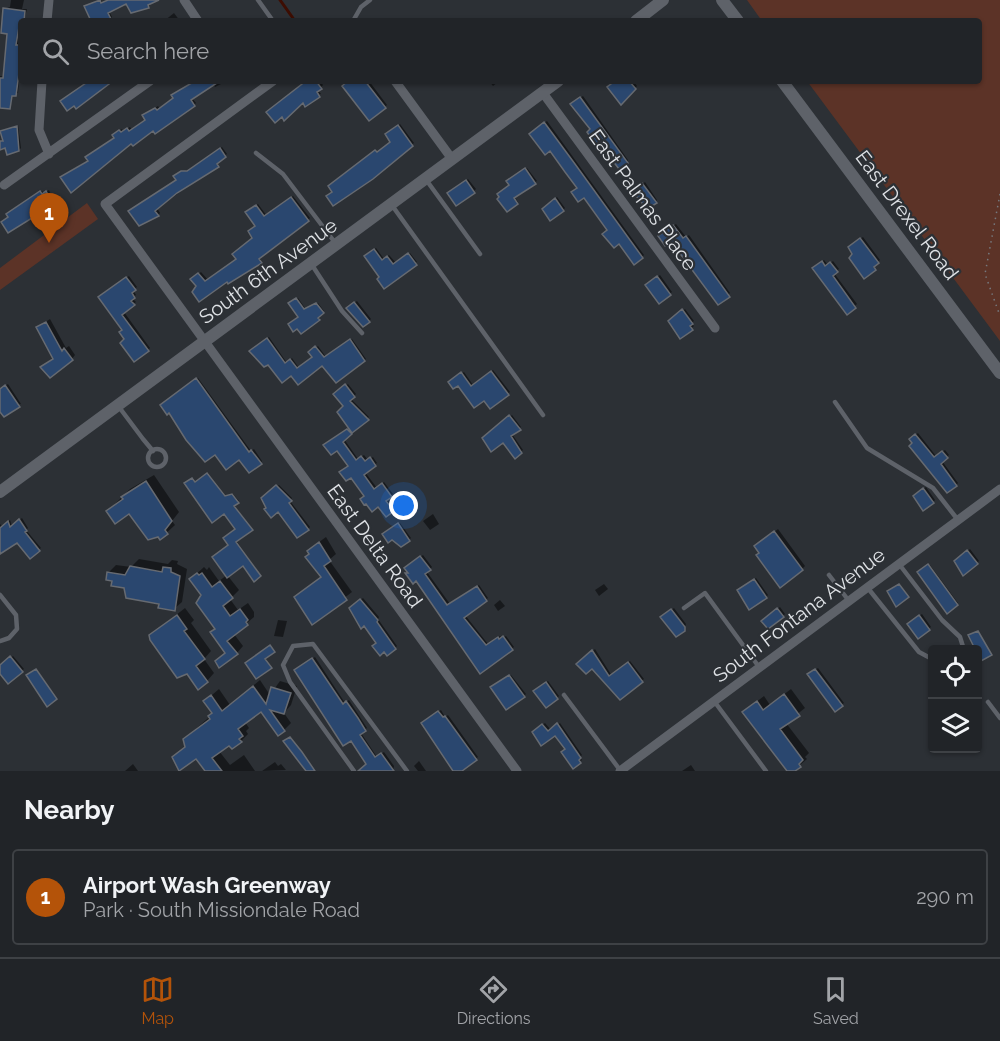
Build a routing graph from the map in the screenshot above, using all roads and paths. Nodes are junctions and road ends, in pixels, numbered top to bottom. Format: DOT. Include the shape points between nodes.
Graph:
graph roads {
  1 [pos="49,0"];
  2 [pos="184,0"];
  3 [pos="258,0"];
  4 [pos="370,0"];
  5 [pos="663,0"];
  6 [pos="722,0"];
  7 [pos="47,18"];
  8 [pos="196,18"];
  9 [pos="271,18"];
  10 [pos="355,18"];
  11 [pos="640,18"];
  12 [pos="736,18"];
  13 [pos="42,84"];
  14 [pos="146,84"];
  15 [pos="269,84"];
  16 [pos="397,84"];
  17 [pos="554,84"];
  18 [pos="784,84"];
  19 [pos="543,93"];
  20 [pos="256,153"];
  21 [pos="49,154"];
  22 [pos="452,159"];
  23 [pos="425,179"];
  24 [pos="4,185"];
  25 [pos="1000,194"];
  26 [pos="391,204"];
  27 [pos="336,244"];
  28 [pos="480,254"];
  29 [pos="311,263"];
  30 [pos="1000,316"];
  31 [pos="715,328"];
  32 [pos="362,333"];
  33 [pos="204,342"];
  34 [pos="1000,373"];
  35 [pos="835,402"];
  36 [pos="117,405"];
  37 [pos="543,416"];
  38 [pos="153,451"];
  39 [pos="1000,489"];
  40 [pos="0,492"];
  41 [pos="958,520"];
  42 [pos="899,564"];
  43 [pos="829,575"];
  44 [pos="867,587"];
  45 [pos="0,595"];
  46 [pos="849,601"];
  47 [pos="684,608"];
  48 [pos="0,641"];
  49 [pos="963,645"];
  50 [pos="928,656"];
  51 [pos="759,667"];
  52 [pos="564,695"];
  53 [pos="714,701"];
  54 [pos="988,702"];
  55 [pos="1000,718"];
  56 [pos="354,771"];
  57 [pos="407,771"];
  58 [pos="518,771"];
  59 [pos="620,771"];
  60 [pos="766,771"];
  1 -- 7 [label="street"];
  2 -- 8 [label="street"];
  3 -- 9 [label="lane"];
  4 -- 10 [label="lane"];
  5 -- 11 [label="street"];
  6 -- 12 [label="street"];
  13 -- 21 [label="street" via="39,130"];
  14 -- 21 [label="street"];
  15 -- 33 [label="street, East Delta Road" via="105,204"];
  16 -- 22 [label="street"];
  17 -- 19 [label="street, South 6th Avenue"];
  18 -- 34 [label="street, East Drexel Road"];
  19 -- 22 [label="street, South 6th Avenue"];
  19 -- 31 [label="street, East Palmas Place"];
  20 -- 27 [label="lane" via="283,174"];
  21 -- 24 [label="street"];
  22 -- 23 [label="street, South 6th Avenue"];
  23 -- 26 [label="street, South 6th Avenue"];
  23 -- 28 [label="lane"];
  25 -- 30 [label="path" via="985,274"];
  26 -- 27 [label="street, South 6th Avenue"];
  26 -- 37 [label="lane"];
  27 -- 29 [label="street, South 6th Avenue"];
  29 -- 32 [label="lane" via="342,311"];
  29 -- 33 [label="street, South 6th Avenue"];
  33 -- 36 [label="street, South 6th Avenue"];
  33 -- 58 [label="street, East Delta Road"];
  35 -- 41 [label="lane" via="867,448 933,488"];
  36 -- 38 [label="lane"];
  36 -- 40 [label="street, South 6th Avenue"];
  39 -- 41 [label="street, South Fontana Avenue"];
  41 -- 42 [label="street, South Fontana Avenue"];
  42 -- 44 [label="street, South Fontana Avenue"];
  42 -- 49 [label="lane" via="942,620 960,636"];
  43 -- 46 [label="lane"];
  44 -- 46 [label="street, South Fontana Avenue"];
  44 -- 50 [label="lane" via="919,651"];
  45 -- 48 [label="lane" via="16,615 17,629"];
  46 -- 51 [label="street, South Fontana Avenue"];
  47 -- 51 [label="lane" via="705,593"];
  51 -- 53 [label="street, South Fontana Avenue"];
  52 -- 59 [label="lane"];
  53 -- 59 [label="street, South Fontana Avenue"];
  53 -- 60 [label="lane"];
  54 -- 55 [label="lane"];
  56 -- 57 [label="lane" via="290,682 282,665 293,646 313,644"];
}
